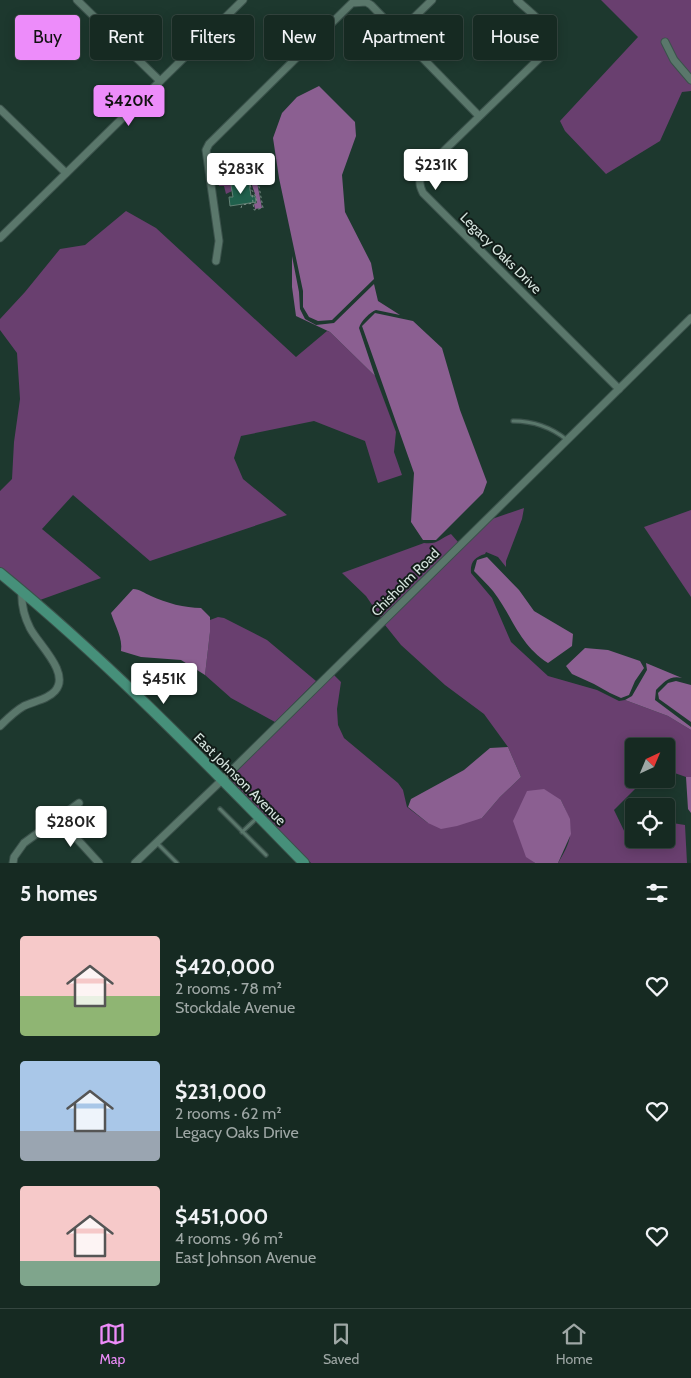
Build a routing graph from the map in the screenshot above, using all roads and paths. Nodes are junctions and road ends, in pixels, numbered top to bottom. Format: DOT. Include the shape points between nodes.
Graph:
graph roads {
  1 [pos="77,0"];
  2 [pos="243,0"];
  3 [pos="432,0"];
  4 [pos="518,0"];
  5 [pos="381,15"];
  6 [pos="416,15"];
  7 [pos="665,42"];
  8 [pos="425,60"];
  9 [pos="691,80"];
  10 [pos="160,82"];
  11 [pos="0,109"];
  12 [pos="479,116"];
  13 [pos="66,173"];
  14 [pos="253,204"];
  15 [pos="241,208"];
  16 [pos="0,238"];
  17 [pos="216,261"];
  18 [pos="691,318"];
  19 [pos="620,389"];
  20 [pos="513,421"];
  21 [pos="568,440"];
  22 [pos="0,573"];
  23 [pos="22,591"];
  24 [pos="0,726"];
  25 [pos="222,780"];
  26 [pos="79,803"];
  27 [pos="220,809"];
  28 [pos="258,817"];
  29 [pos="58,818"];
  30 [pos="242,832"];
  31 [pos="156,842"];
  32 [pos="266,855"];
  33 [pos="13,863"];
  34 [pos="99,863"];
  35 [pos="135,863"];
  36 [pos="177,863"];
  37 [pos="304,863"];
  1 -- 10 [label="street"];
  2 -- 10 [label="street"];
  3 -- 6 [label="street"];
  4 -- 12 [label="street, Legacy Oaks Drive" via="549,31 550,48"];
  5 -- 17 [label="street" via="366,2 352,3 208,144 206,150 220,241"];
  7 -- 9 [label="street" via="674,60"];
  8 -- 12 [label="street"];
  10 -- 13 [label="street"];
  11 -- 13 [label="street"];
  12 -- 19 [label="street, Legacy Oaks Drive" via="422,172 419,179 423,193"];
  13 -- 16 [label="street"];
  14 -- 14 [label="path" via="254,210 263,208 257,176 249,177 256,196"];
  14 -- 15 [label="path" via="242,205"];
  18 -- 19 [label="street, Chisholm Road"];
  19 -- 21 [label="street, Chisholm Road"];
  20 -- 21 [label="lane" via="538,424"];
  21 -- 25 [label="street, Chisholm Road"];
  22 -- 23 [label="main road, East Johnson Avenue"];
  23 -- 24 [label="street" via="24,616 37,641 58,669 60,682 53,694 25,706"];
  23 -- 25 [label="main road, East Johnson Avenue" via="97,656"];
  25 -- 28 [label="main road, East Johnson Avenue"];
  25 -- 31 [label="street, Chisholm Road"];
  26 -- 29 [label="street"];
  27 -- 30 [label="lane"];
  28 -- 30 [label="lane"];
  28 -- 37 [label="main road, East Johnson Avenue"];
  29 -- 33 [label="street" via="24,843"];
  29 -- 34 [label="street"];
  30 -- 32 [label="lane"];
  31 -- 35 [label="street, Chisholm Road"];
  31 -- 36 [label="lane"];
}
